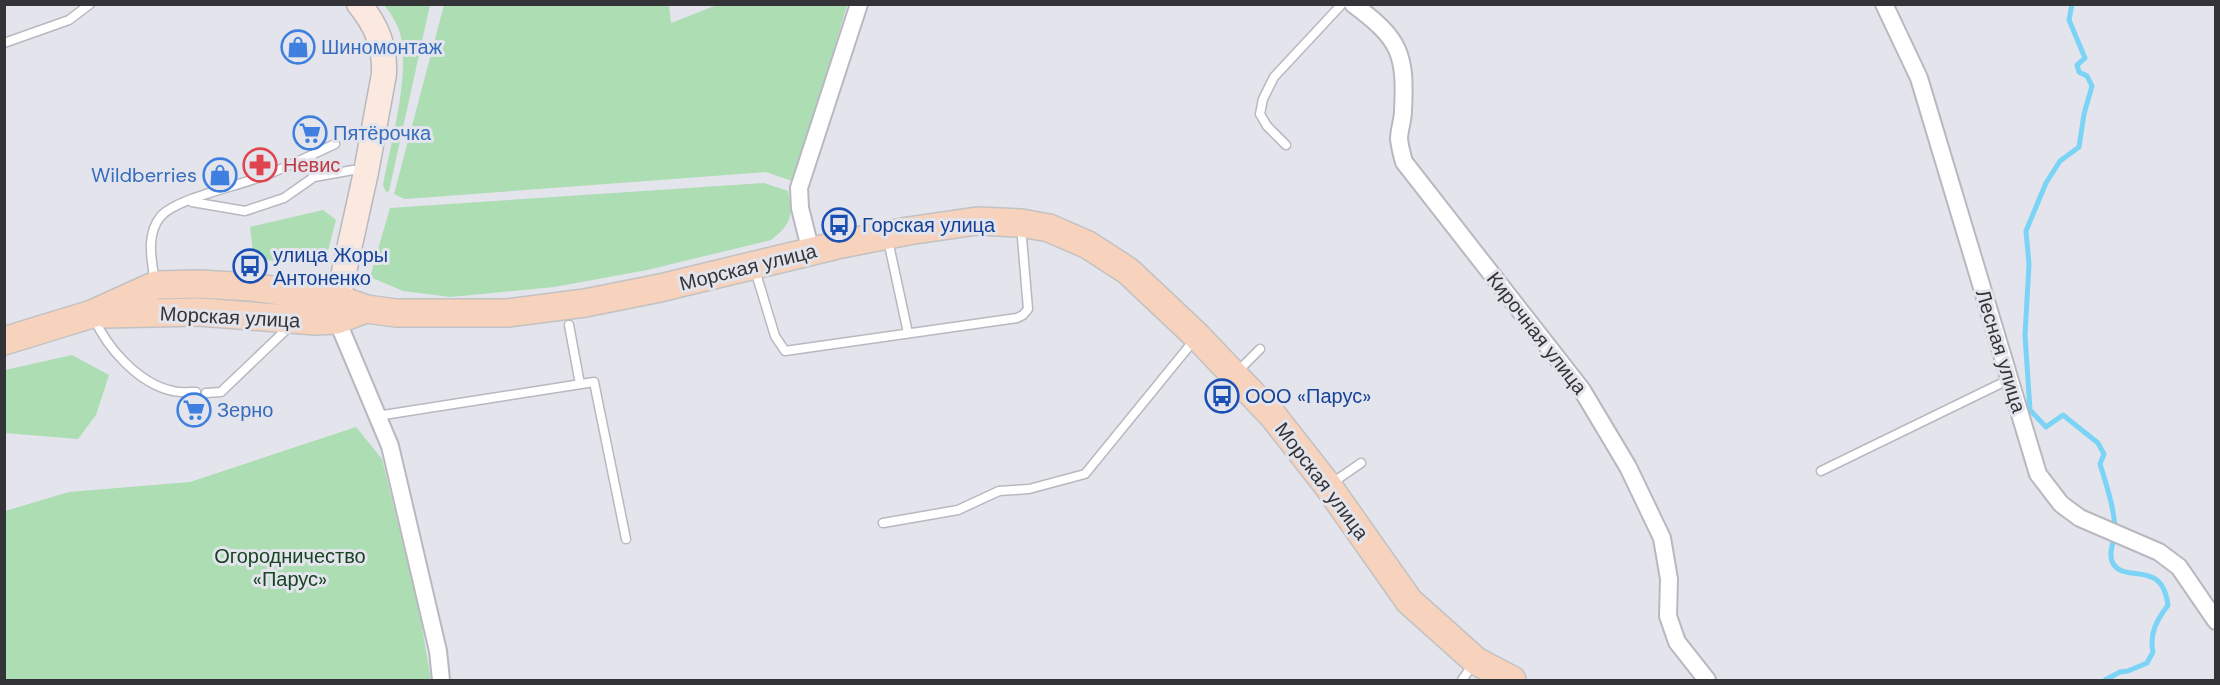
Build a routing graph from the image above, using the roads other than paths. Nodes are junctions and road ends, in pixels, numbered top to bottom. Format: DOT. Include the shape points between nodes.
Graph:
graph roads {
  1 [pos="90,4"];
  2 [pos="359,4"];
  3 [pos="859,4"];
  4 [pos="1342,4"];
  5 [pos="1353,4"];
  6 [pos="1884,4"];
  7 [pos="4,43"];
  8 [pos="335,144"];
  9 [pos="1286,145"];
  10 [pos="305,158"];
  11 [pos="366,172"];
  12 [pos="314,177"];
  13 [pos="189,201"];
  14 [pos="1021,223"];
  15 [pos="887,236"];
  16 [pos="811,252"];
  17 [pos="754,266"];
  18 [pos="156,285"];
  19 [pos="338,309"];
  20 [pos="92,315"];
  21 [pos="297,320"];
  22 [pos="569,325"];
  23 [pos="908,333"];
  24 [pos="1197,336"];
  25 [pos="4,341"];
  26 [pos="1260,349"];
  27 [pos="1234,375"];
  28 [pos="2010,379"];
  29 [pos="580,384"];
  30 [pos="194,392"];
  31 [pos="206,393"];
  32 [pos="378,416"];
  33 [pos="1361,463"];
  34 [pos="1821,471"];
  35 [pos="1328,486"];
  36 [pos="883,523"];
  37 [pos="626,539"];
  38 [pos="2216,621"];
  39 [pos="1469,671"];
  40 [pos="441,681"];
  41 [pos="1512,681"];
  42 [pos="1707,681"];
  1 -- 7 [label="lane" via="69,20"];
  2 -- 11 [label="main road" via="377,29 385,58"];
  3 -- 16 [label="street" via="799,188"];
  4 -- 9 [label="lane" via="1274,77 1263,99 1260,114"];
  5 -- 42 [label="street, Кирочная улица" via="1377,22 1395,43 1404,71 1399,138 1404,162 1582,390 1628,467 1662,538 1669,579 1668,616 1677,642"];
  6 -- 28 [label="street, Лесная улица" via="1919,78"];
  8 -- 10 [label="lane"];
  10 -- 12 [label="lane"];
  10 -- 13 [label="lane"];
  11 -- 12 [label="lane" via="353,170"];
  11 -- 19 [label="main road"];
  12 -- 13 [label="lane" via="284,198 244,211"];
  13 -- 18 [label="lane" via="162,215 155,226 150,244"];
  14 -- 15 [label="main road, Морская улица" via="977,221"];
  14 -- 23 [label="lane" via="1028,309 1023,315"];
  14 -- 24 [label="main road, Морская улица" via="1049,228 1088,245 1128,271"];
  15 -- 16 [label="main road, Морская улица"];
  15 -- 23 [label="lane"];
  16 -- 17 [label="main road, Морская улица"];
  17 -- 19 [label="main road, Морская улица" via="585,303 507,313 411,314"];
  17 -- 23 [label="lane" via="775,336 785,351"];
  18 -- 19 [label="main road, Морская улица" via="252,287"];
  18 -- 20 [label="main road, Морская улица"];
  19 -- 21 [label="main road, Морская улица" via="316,321"];
  19 -- 32 [label="street"];
  20 -- 21 [label="main road, Морская улица" via="199,312"];
  20 -- 25 [label="main road, Морская улица"];
  20 -- 30 [label="lane" via="102,337 120,359 146,379 172,391"];
  21 -- 31 [label="lane" via="221,392"];
  22 -- 29 [label="lane"];
  24 -- 27 [label="main road, Морская улица"];
  24 -- 36 [label="lane" via="1085,474 1029,489 999,491 958,510"];
  26 -- 27 [label="lane"];
  27 -- 35 [label="main road, Морская улица" via="1274,417"];
  28 -- 34 [label="lane"];
  28 -- 38 [label="street, Лесная улица" via="2038,474 2061,504 2107,532 2159,552 2179,567"];
  29 -- 32 [label="lane"];
  29 -- 37 [label="lane" via="594,382"];
  32 -- 40 [label="street" via="390,446 438,651"];
  33 -- 35 [label="lane"];
  35 -- 39 [label="main road, Морская улица" via="1408,601"];
  39 -- 41 [label="main road, Морская улица"];
}
